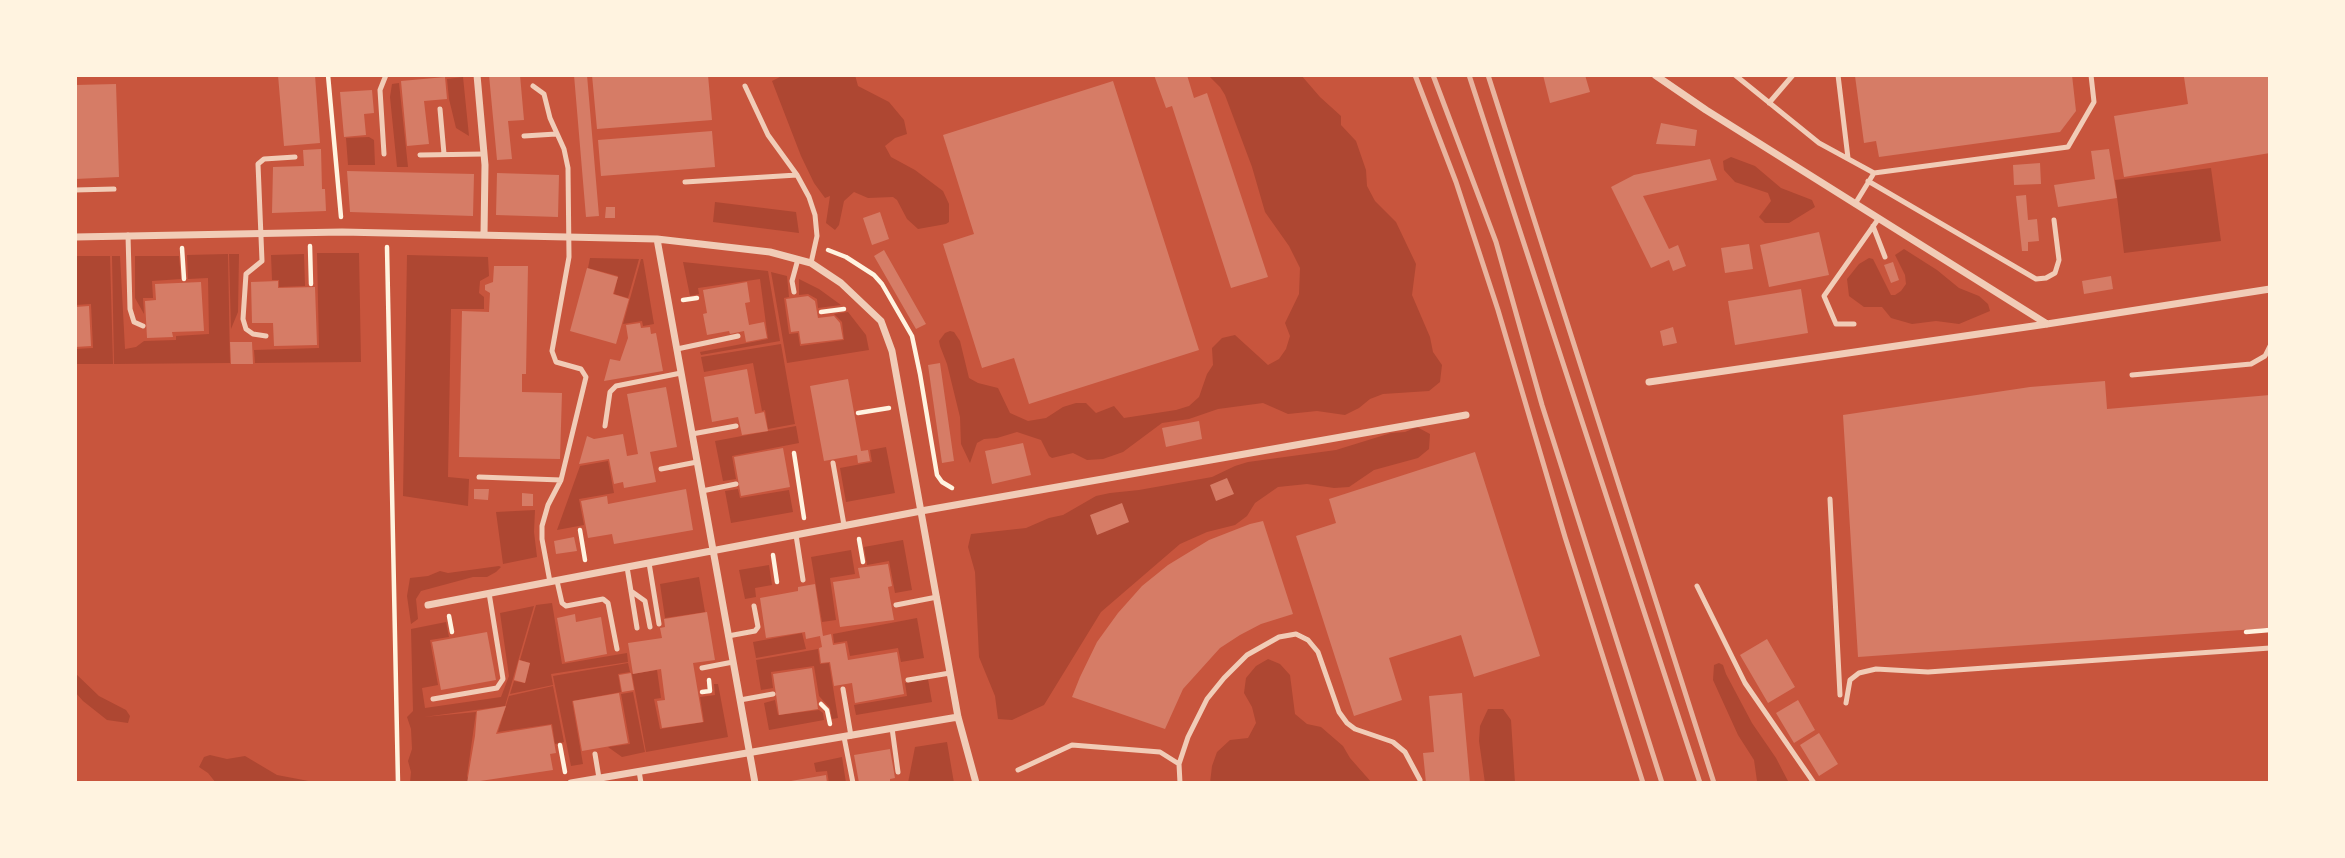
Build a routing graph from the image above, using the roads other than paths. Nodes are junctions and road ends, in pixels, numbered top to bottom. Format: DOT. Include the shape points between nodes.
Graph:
graph roads {
  1 [pos="386,75"];
  2 [pos="477,75"];
  3 [pos="1655,75"];
  4 [pos="1735,75"];
  5 [pos="1793,75"];
  6 [pos="1838,75"];
  7 [pos="2091,75"];
  8 [pos="533,86"];
  9 [pos="745,86"];
  10 [pos="1769,103"];
  11 [pos="440,109"];
  12 [pos="556,134"];
  13 [pos="524,136"];
  14 [pos="384,154"];
  15 [pos="444,154"];
  16 [pos="484,154"];
  17 [pos="420,155"];
  18 [pos="295,157"];
  19 [pos="1848,158"];
  20 [pos="1874,173"];
  21 [pos="797,175"];
  22 [pos="1868,181"];
  23 [pos="685,183"];
  24 [pos="114,189"];
  25 [pos="75,190"];
  26 [pos="1855,204"];
  27 [pos="1878,218"];
  28 [pos="2054,220"];
  29 [pos="1873,226"];
  30 [pos="260,234"];
  31 [pos="128,235"];
  32 [pos="484,235"];
  33 [pos="568,236"];
  34 [pos="75,237"];
  35 [pos="657,239"];
  36 [pos="1885,257"];
  37 [pos="798,259"];
  38 [pos="811,263"];
  39 [pos="2270,289"];
  40 [pos="794,292"];
  41 [pos="1854,324"];
  42 [pos="2047,324"];
  43 [pos="143,326"];
  44 [pos="266,336"];
  45 [pos="738,336"];
  46 [pos="2270,346"];
  47 [pos="677,349"];
  48 [pos="681,373"];
  49 [pos="2132,375"];
  50 [pos="1649,382"];
  51 [pos="1466,415"];
  52 [pos="605,426"];
  53 [pos="736,426"];
  54 [pos="692,434"];
  55 [pos="697,462"];
  56 [pos="833,463"];
  57 [pos="661,469"];
  58 [pos="479,477"];
  59 [pos="561,480"];
  60 [pos="736,484"];
  61 [pos="702,491"];
  62 [pos="1830,499"];
  63 [pos="921,511"];
  64 [pos="844,525"];
  65 [pos="796,535"];
  66 [pos="713,551"];
  67 [pos="649,563"];
  68 [pos="627,567"];
  69 [pos="803,580"];
  70 [pos="554,581"];
  71 [pos="1697,586"];
  72 [pos="631,591"];
  73 [pos="489,593"];
  74 [pos="937,597"];
  75 [pos="428,605"];
  76 [pos="896,605"];
  77 [pos="754,606"];
  78 [pos="659,624"];
  79 [pos="650,627"];
  80 [pos="637,628"];
  81 [pos="728,636"];
  82 [pos="2270,648"];
  83 [pos="617,649"];
  84 [pos="733,662"];
  85 [pos="702,668"];
  86 [pos="950,673"];
  87 [pos="908,680"];
  88 [pos="843,689"];
  89 [pos="773,694"];
  90 [pos="1840,695"];
  91 [pos="433,699"];
  92 [pos="740,699"];
  93 [pos="1846,703"];
  94 [pos="958,717"];
  95 [pos="892,728"];
  96 [pos="848,736"];
  97 [pos="594,754"];
  98 [pos="750,754"];
  99 [pos="1179,764"];
  100 [pos="1018,770"];
  101 [pos="639,771"];
  102 [pos="898,772"];
  103 [pos="599,778"];
  104 [pos="1420,780"];
  105 [pos="576,782"];
  106 [pos="641,783"];
  107 [pos="755,783"];
  108 [pos="853,783"];
  109 [pos="976,783"];
  110 [pos="1180,783"];
  111 [pos="1814,783"];
  1 -- 14 [label="lane" via="380,90"];
  2 -- 16 [label="street"];
  3 -- 26 [label="street"];
  4 -- 10 [label="lane"];
  5 -- 10 [label="lane"];
  6 -- 19 [label="lane"];
  7 -- 20 [label="lane" via="2094,102 2068,147"];
  8 -- 12 [label="lane" via="544,94"];
  9 -- 21 [label="lane" via="768,135"];
  10 -- 19 [label="lane" via="1819,143"];
  11 -- 15 [label="lane"];
  12 -- 13 [label="lane"];
  12 -- 33 [label="lane" via="568,168"];
  15 -- 16 [label="lane"];
  15 -- 17 [label="lane"];
  16 -- 32 [label="street"];
  18 -- 30 [label="lane" via="264,159 258,164"];
  19 -- 20 [label="lane"];
  20 -- 22 [label="lane"];
  21 -- 23 [label="lane"];
  21 -- 38 [label="lane" via="815,215 817,236"];
  22 -- 26 [label="lane"];
  22 -- 28 [label="lane" via="2036,279 2055,273 2059,260"];
  24 -- 25 [label="lane"];
  26 -- 27 [label="street"];
  27 -- 29 [label="lane"];
  27 -- 42 [label="street"];
  29 -- 36 [label="lane"];
  29 -- 41 [label="lane" via="1824,296 1836,324"];
  30 -- 31 [label="street"];
  30 -- 32 [label="street"];
  30 -- 44 [label="lane" via="262,261 246,274 243,319 246,330"];
  31 -- 34 [label="street"];
  31 -- 43 [label="lane" via="130,309 134,322"];
  32 -- 33 [label="street"];
  33 -- 35 [label="street"];
  33 -- 59 [label="lane" via="569,257 552,351 556,362 581,369 586,377"];
  35 -- 37 [label="street"];
  35 -- 47 [label="street"];
  37 -- 38 [label="street"];
  37 -- 40 [label="lane"];
  38 -- 63 [label="street" via="881,321 891,351"];
  39 -- 42 [label="street"];
  42 -- 50 [label="street"];
  45 -- 47 [label="lane"];
  46 -- 49 [label="lane" via="2265,356 2251,364"];
  47 -- 48 [label="street"];
  48 -- 52 [label="lane" via="616,386 610,392"];
  48 -- 54 [label="street"];
  51 -- 63 [label="street"];
  53 -- 54 [label="lane"];
  54 -- 55 [label="street"];
  55 -- 57 [label="lane"];
  55 -- 61 [label="street"];
  56 -- 64 [label="lane"];
  58 -- 59 [label="lane"];
  59 -- 70 [label="lane" via="542,526"];
  60 -- 61 [label="lane"];
  61 -- 66 [label="street"];
  62 -- 90 [label="lane"];
  63 -- 64 [label="street"];
  63 -- 74 [label="street"];
  64 -- 65 [label="street"];
  65 -- 66 [label="street"];
  65 -- 69 [label="lane"];
  66 -- 67 [label="street"];
  66 -- 81 [label="street"];
  67 -- 68 [label="street"];
  67 -- 78 [label="lane"];
  68 -- 70 [label="street"];
  68 -- 72 [label="lane"];
  70 -- 73 [label="street"];
  70 -- 83 [label="lane" via="566,606 603,599 608,603"];
  71 -- 111 [label="lane" via="1745,683"];
  72 -- 79 [label="lane" via="645,601"];
  72 -- 80 [label="lane"];
  73 -- 75 [label="street"];
  73 -- 91 [label="lane" via="503,679 497,688"];
  74 -- 76 [label="lane"];
  74 -- 86 [label="street"];
  77 -- 81 [label="lane" via="755,631"];
  81 -- 84 [label="street"];
  82 -- 93 [label="lane" via="1928,672 1876,669 1850,680"];
  84 -- 85 [label="lane"];
  84 -- 92 [label="street"];
  86 -- 87 [label="lane"];
  86 -- 94 [label="street"];
  88 -- 96 [label="lane"];
  89 -- 92 [label="lane"];
  92 -- 98 [label="street"];
  94 -- 95 [label="street"];
  94 -- 109 [label="street"];
  95 -- 96 [label="street"];
  95 -- 102 [label="lane"];
  96 -- 98 [label="street"];
  96 -- 108 [label="lane"];
  97 -- 103 [label="lane"];
  98 -- 101 [label="street"];
  98 -- 107 [label="street"];
  99 -- 100 [label="lane" via="1160,752 1072,745"];
  99 -- 104 [label="lane" via="1207,699 1224,678 1247,655 1296,634 1318,652 1347,723 1393,742 1405,752"];
  99 -- 110 [label="lane"];
  101 -- 103 [label="street"];
  101 -- 106 [label="lane"];
  103 -- 105 [label="street"];
}
